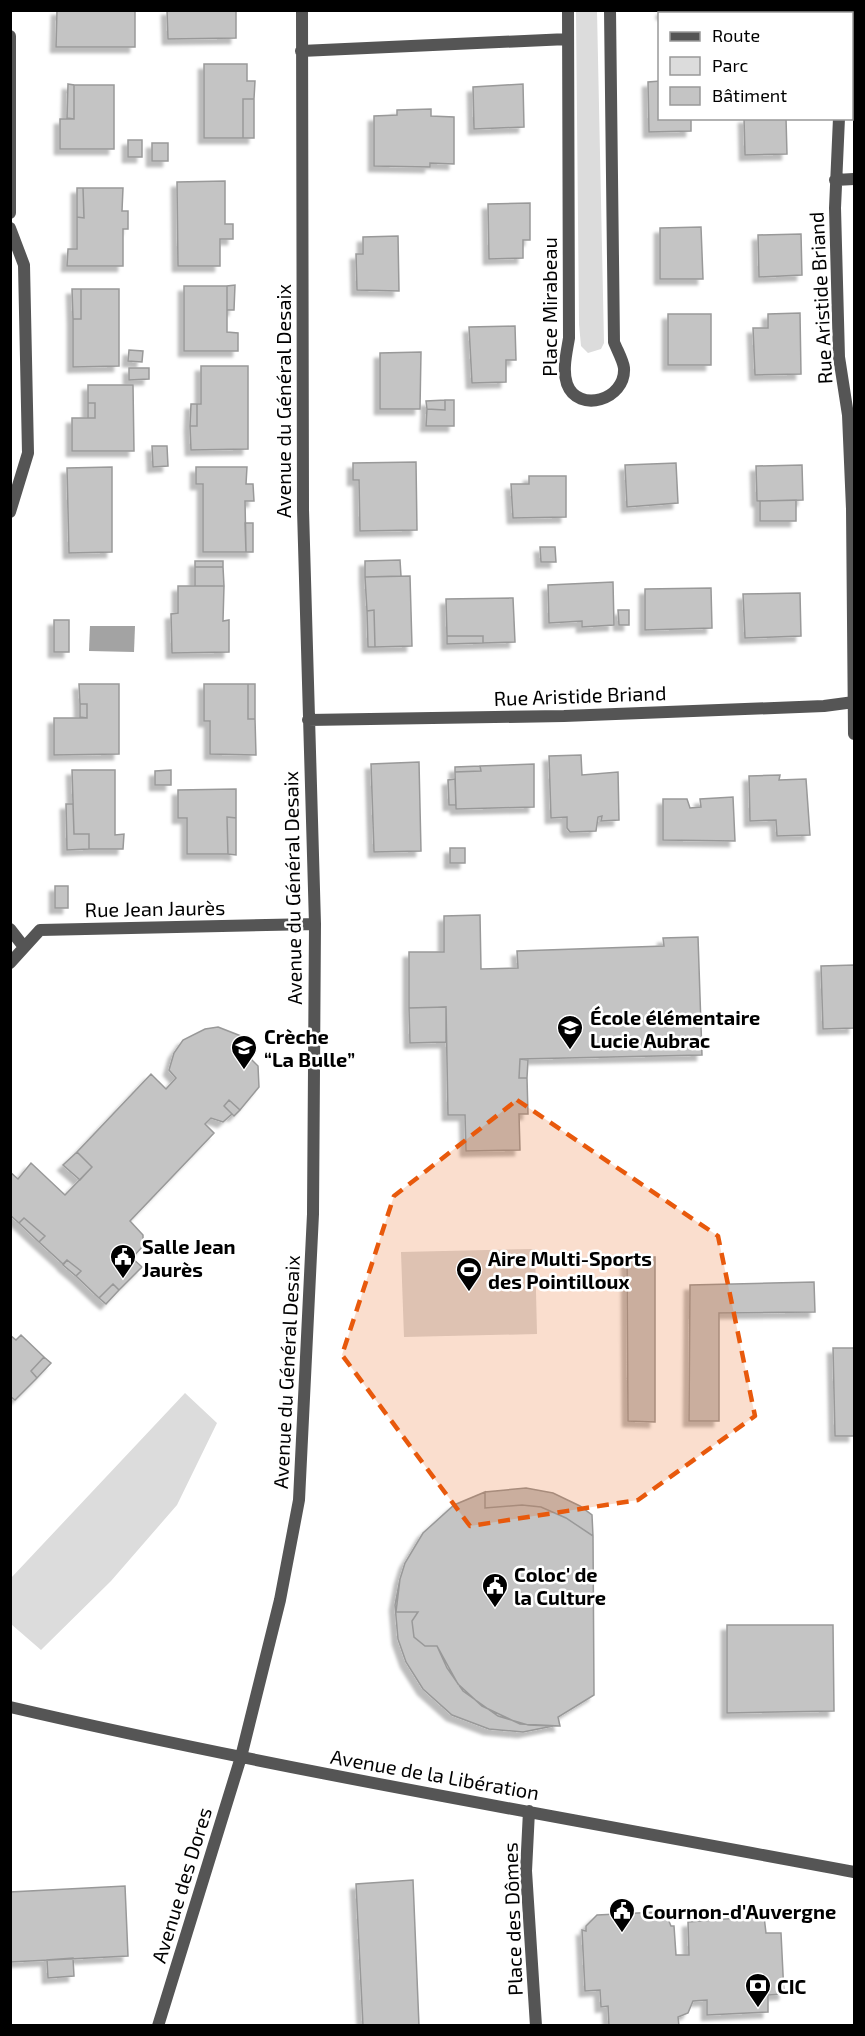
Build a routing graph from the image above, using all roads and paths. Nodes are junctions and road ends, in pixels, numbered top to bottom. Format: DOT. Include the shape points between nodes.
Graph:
graph roads {
  1 [pos="302,10"];
  2 [pos="568,10"];
  3 [pos="610,10"];
  4 [pos="10,36"];
  5 [pos="568,39"];
  6 [pos="301,51"];
  7 [pos="839,120"];
  8 [pos="855,179"];
  9 [pos="835,180"];
  10 [pos="10,213"];
  11 [pos="10,228"];
  12 [pos="10,512"];
  13 [pos="854,702"];
  14 [pos="308,720"];
  15 [pos="855,734"];
  16 [pos="315,924"];
  17 [pos="10,929"];
  18 [pos="24,948"];
  19 [pos="10,963"];
  20 [pos="10,1707"];
  21 [pos="241,1757"];
  22 [pos="529,1811"];
  23 [pos="855,1872"];
  24 [pos="158,2025"];
  25 [pos="536,2025"];
  1 -- 6 [label="street, Avenue du Général Desaix"];
  2 -- 5 [label="street, Place Mirabeau"];
  3 -- 5 [label="street, Place Mirabeau" via="614,342 624,368 615,393 593,400 571,392 566,382"];
  4 -- 10 [label="street"];
  5 -- 6 [label="street"];
  6 -- 14 [label="street, Avenue du Général Desaix"];
  7 -- 9 [label="street, Rue Aristide Briand"];
  8 -- 9 [label="street"];
  9 -- 13 [label="street, Rue Aristide Briand" via="839,357 848,416 852,509"];
  11 -- 12 [label="street" via="24,266 28,453"];
  13 -- 14 [label="street, Rue Aristide Briand" via="588,715"];
  13 -- 15 [label="street, Rue Aristide Briand"];
  14 -- 16 [label="street, Avenue du Général Desaix"];
  16 -- 18 [label="street, Rue Jean Jaurès" via="40,930"];
  16 -- 21 [label="street, Avenue du Général Desaix" via="313,1214 299,1500 280,1600"];
  17 -- 18 [label="street"];
  18 -- 19 [label="street, Rue Jean Jaurès"];
  20 -- 21 [label="street, Avenue de la Libération"];
  21 -- 22 [label="street, Avenue de la Libération"];
  21 -- 24 [label="street, Avenue des Dores"];
  22 -- 23 [label="street, Avenue de la Libération"];
  22 -- 25 [label="street, Place des Dômes" via="526,1871"];
}
